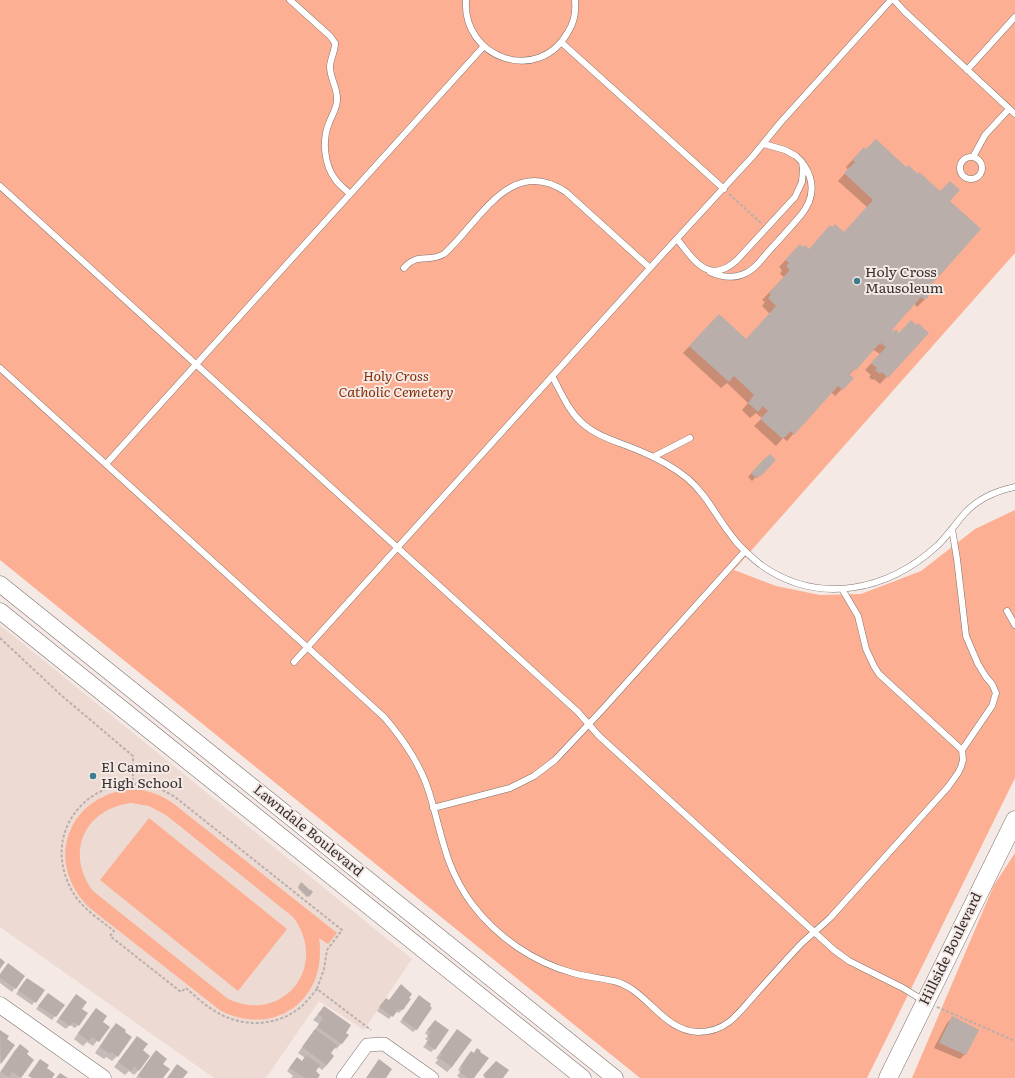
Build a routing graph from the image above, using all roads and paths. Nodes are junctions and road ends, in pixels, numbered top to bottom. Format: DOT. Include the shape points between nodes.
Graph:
graph roads {
  1 [pos="290,0"];
  2 [pos="466,0"];
  3 [pos="575,0"];
  4 [pos="891,0"];
  5 [pos="894,0"];
  6 [pos="1015,17"];
  7 [pos="562,42"];
  8 [pos="484,46"];
  9 [pos="967,70"];
  10 [pos="1009,109"];
  11 [pos="1015,114"];
  12 [pos="764,144"];
  13 [pos="973,157"];
  14 [pos="802,162"];
  15 [pos="0,186"];
  16 [pos="724,189"];
  17 [pos="350,194"];
  18 [pos="766,228"];
  19 [pos="677,239"];
  20 [pos="404,268"];
  21 [pos="650,268"];
  22 [pos="704,269"];
  23 [pos="196,365"];
  24 [pos="0,368"];
  25 [pos="552,376"];
  26 [pos="690,438"];
  27 [pos="653,456"];
  28 [pos="106,464"];
  29 [pos="1015,487"];
  30 [pos="952,529"];
  31 [pos="397,548"];
  32 [pos="745,551"];
  33 [pos="0,584"];
  34 [pos="842,589"];
  35 [pos="0,611"];
  36 [pos="1007,611"];
  37 [pos="1015,625"];
  38 [pos="0,638"];
  39 [pos="308,647"];
  40 [pos="294,662"];
  41 [pos="589,724"];
  42 [pos="962,750"];
  43 [pos="133,783"];
  44 [pos="433,808"];
  45 [pos="1015,820"];
  46 [pos="814,932"];
  47 [pos="318,989"];
  48 [pos="925,1002"];
  49 [pos="0,1005"];
  50 [pos="371,1030"];
  51 [pos="1015,1041"];
  52 [pos="103,1078"];
  53 [pos="343,1078"];
  54 [pos="432,1078"];
  55 [pos="583,1078"];
  56 [pos="615,1078"];
  57 [pos="888,1078"];
  1 -- 17 [label="lane" via="330,36 334,43 330,68 337,100 325,136 325,152 334,178"];
  2 -- 8 [label="lane" via="469,24"];
  3 -- 7 [label="lane" via="574,21"];
  4 -- 12 [label="lane"];
  5 -- 9 [label="lane"];
  6 -- 9 [label="lane"];
  7 -- 8 [label="lane" via="539,58 519,61 501,57"];
  7 -- 16 [label="lane"];
  8 -- 17 [label="lane"];
  9 -- 10 [label="lane"];
  10 -- 11 [label="lane"];
  10 -- 13 [label="lane" via="983,139"];
  12 -- 14 [label="lane" via="791,152"];
  12 -- 16 [label="lane"];
  14 -- 18 [label="lane" via="803,176 795,197"];
  14 -- 22 [label="lane" via="810,176 811,200 807,208 757,264 738,276 721,276"];
  15 -- 23 [label="lane"];
  16 -- 18 [label="path"];
  16 -- 19 [label="lane"];
  17 -- 23 [label="lane"];
  18 -- 22 [label="lane" via="733,263 723,269"];
  19 -- 21 [label="lane"];
  19 -- 22 [label="lane"];
  20 -- 21 [label="lane" via="416,259 436,258 444,254 498,196 516,185 531,182 546,183 566,192"];
  21 -- 25 [label="lane"];
  23 -- 28 [label="lane"];
  23 -- 31 [label="lane"];
  24 -- 28 [label="lane"];
  25 -- 27 [label="lane" via="570,409 582,423 607,438"];
  25 -- 31 [label="lane"];
  26 -- 27 [label="lane"];
  27 -- 32 [label="lane" via="678,472 700,491 731,536"];
  28 -- 39 [label="lane"];
  29 -- 30 [label="lane" via="981,500 966,512"];
  30 -- 34 [label="lane" via="936,547 907,569 878,582"];
  30 -- 42 [label="lane" via="966,636 978,664 996,693 992,706"];
  31 -- 39 [label="lane"];
  31 -- 41 [label="lane"];
  32 -- 34 [label="lane" via="787,579 819,587"];
  32 -- 41 [label="lane"];
  33 -- 56 [label="street, Lawndale Boulevard"];
  34 -- 42 [label="lane" via="858,616 866,649 879,674"];
  35 -- 55 [label="street, Lawndale Boulevard"];
  36 -- 37 [label="lane"];
  38 -- 43 [label="path" via="133,756"];
  39 -- 40 [label="lane"];
  39 -- 44 [label="lane" via="374,707 395,730 422,774"];
  41 -- 44 [label="lane" via="563,753 534,776 504,790"];
  41 -- 46 [label="lane" via="599,736"];
  42 -- 46 [label="lane" via="961,767 948,787 829,919"];
  43 -- 47 [label="path" via="158,787 175,797 342,930 327,950"];
  43 -- 47 [label="path" via="109,787 93,796 71,819 63,842 63,867 66,879 78,901 114,931 110,936 181,992 186,988 218,1014 233,1020 265,1023 279,1019 302,1005"];
  44 -- 46 [label="lane" via="446,858 459,884 482,917 506,939 532,956 560,969 626,985 666,1020 686,1030 709,1031 728,1023"];
  45 -- 48 [label="main road, Hillside Boulevard"];
  46 -- 48 [label="lane" via="849,961"];
  47 -- 50 [label="path"];
  48 -- 51 [label="path"];
  48 -- 57 [label="main road, Hillside Boulevard"];
  49 -- 52 [label="street"];
  53 -- 54 [label="street" via="367,1045 384,1044"];
}
